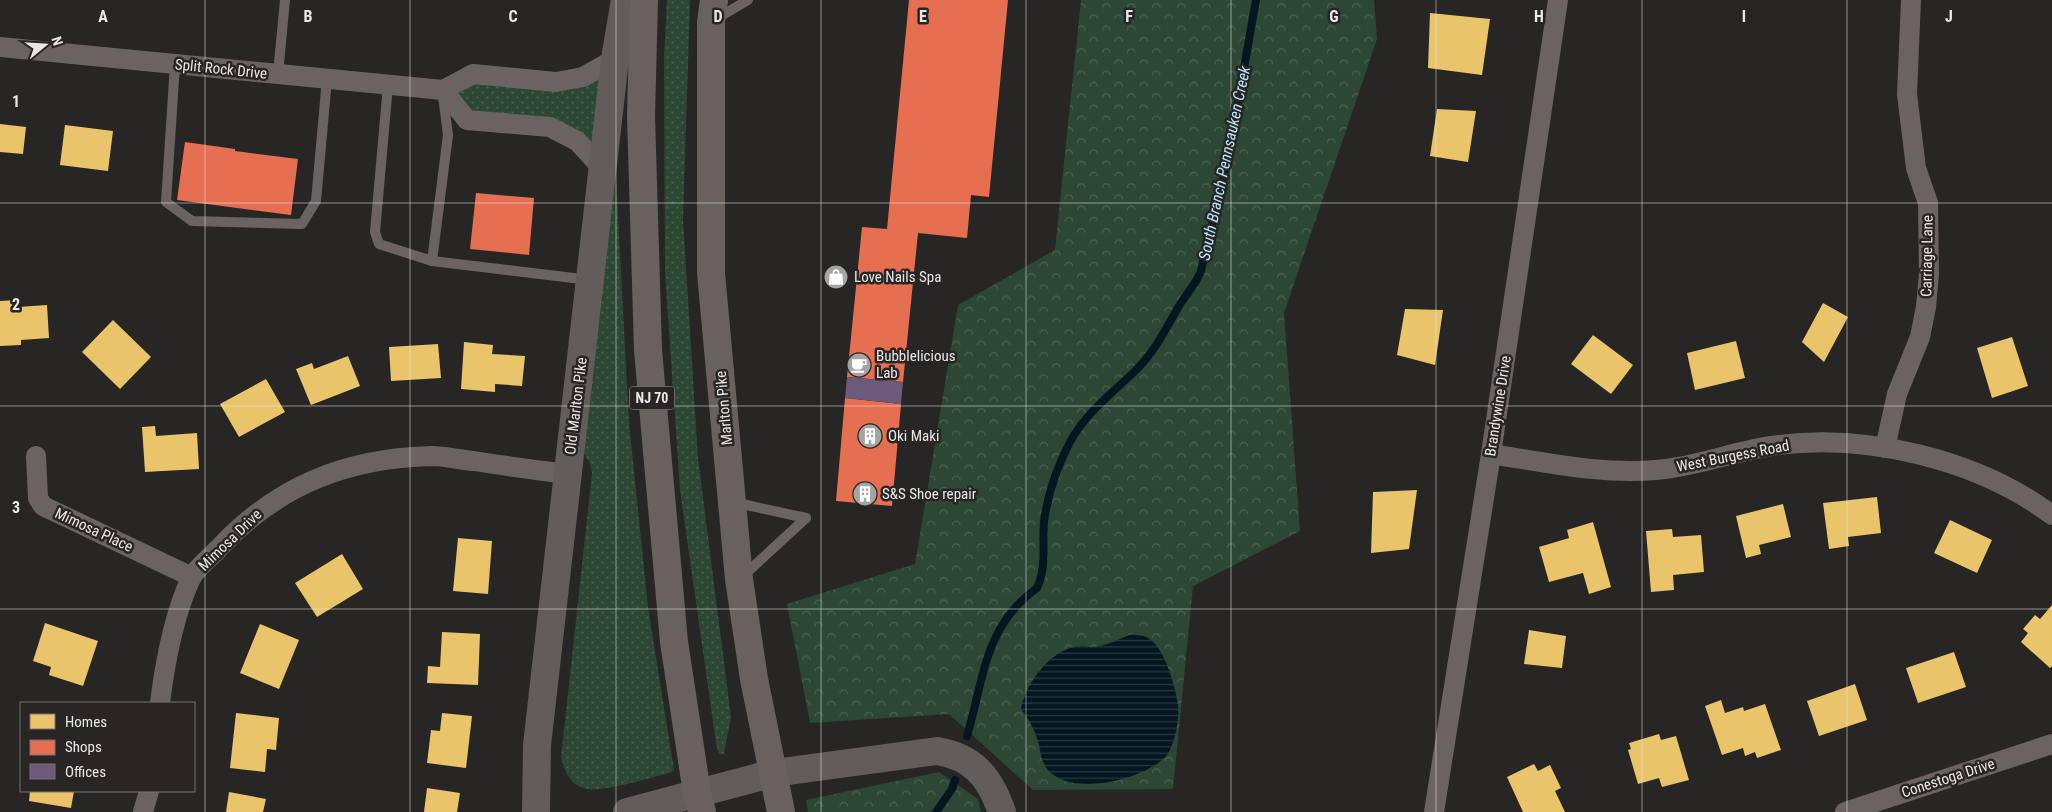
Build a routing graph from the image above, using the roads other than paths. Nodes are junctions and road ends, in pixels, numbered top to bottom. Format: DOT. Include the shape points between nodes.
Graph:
graph roads {
  1 [pos="285,0"];
  2 [pos="625,0"];
  3 [pos="644,0"];
  4 [pos="748,0"];
  5 [pos="1558,0"];
  6 [pos="1911,0"];
  7 [pos="712,11"];
  8 [pos="0,47"];
  9 [pos="615,59"];
  10 [pos="175,64"];
  11 [pos="278,74"];
  12 [pos="327,79"];
  13 [pos="388,85"];
  14 [pos="443,90"];
  15 [pos="603,169"];
  16 [pos="432,261"];
  17 [pos="590,280"];
  18 [pos="1885,448"];
  19 [pos="1491,454"];
  20 [pos="36,456"];
  21 [pos="568,474"];
  22 [pos="732,502"];
  23 [pos="2052,515"];
  24 [pos="192,577"];
  25 [pos="739,579"];
  26 [pos="160,702"];
  27 [pos="2052,744"];
  28 [pos="774,773"];
  29 [pos="149,792"];
  30 [pos="700,803"];
  31 [pos="144,812"];
  32 [pos="536,812"];
  33 [pos="627,812"];
  34 [pos="780,812"];
  35 [pos="1002,812"];
  36 [pos="1434,812"];
  37 [pos="1845,812"];
  1 -- 11 [label="lane"];
  2 -- 9 [label="street, Old Marlton Pike"];
  3 -- 30 [label="highway, NJ 70" via="641,116 648,350 674,642"];
  4 -- 7 [label="lane"];
  5 -- 19 [label="street, Brandywine Drive"];
  6 -- 18 [label="street, Carriage Lane" via="1906,94 1916,168 1928,203 1929,274 1920,337 1897,394"];
  7 -- 22 [label="highway, Marlton Pike" via="711,273"];
  8 -- 10 [label="street, Split Rock Drive"];
  9 -- 14 [label="street" via="583,77 556,82 473,74"];
  9 -- 15 [label="street, Old Marlton Pike"];
  10 -- 11 [label="street, Split Rock Drive"];
  10 -- 12 [label="lane" via="166,202 192,221 302,224 316,201"];
  11 -- 12 [label="street, Split Rock Drive"];
  12 -- 13 [label="street, Split Rock Drive"];
  13 -- 14 [label="street, Split Rock Drive"];
  13 -- 16 [label="lane" via="375,232 380,244"];
  14 -- 15 [label="street" via="467,120 550,127 577,141"];
  14 -- 16 [label="lane" via="448,135"];
  15 -- 17 [label="street, Old Marlton Pike"];
  16 -- 17 [label="lane"];
  17 -- 21 [label="street, Old Marlton Pike"];
  18 -- 19 [label="street, West Burgess Road" via="1834,443 1774,446 1686,466 1630,472"];
  18 -- 23 [label="street, West Burgess Road" via="1963,468 2011,490"];
  19 -- 36 [label="street, Brandywine Drive"];
  20 -- 24 [label="street, Mimosa Place" via="38,498 43,506"];
  21 -- 24 [label="street, Mimosa Drive" via="434,456 381,460 340,469 296,488 262,509 229,537"];
  21 -- 32 [label="street, Old Marlton Pike" via="537,745"];
  22 -- 25 [label="highway, Marlton Pike"];
  22 -- 25 [label="lane" via="806,518"];
  24 -- 26 [label="street, Mimosa Drive" via="177,620"];
  25 -- 28 [label="highway, Marlton Pike" via="754,679"];
  27 -- 37 [label="street, Conestoga Drive"];
  28 -- 30 [label="street"];
  28 -- 34 [label="highway, Marlton Pike"];
  28 -- 35 [label="street" via="919,752 951,754 964,759 989,781"];
  29 -- 31 [label="street"];
  30 -- 33 [label="street"];
}
